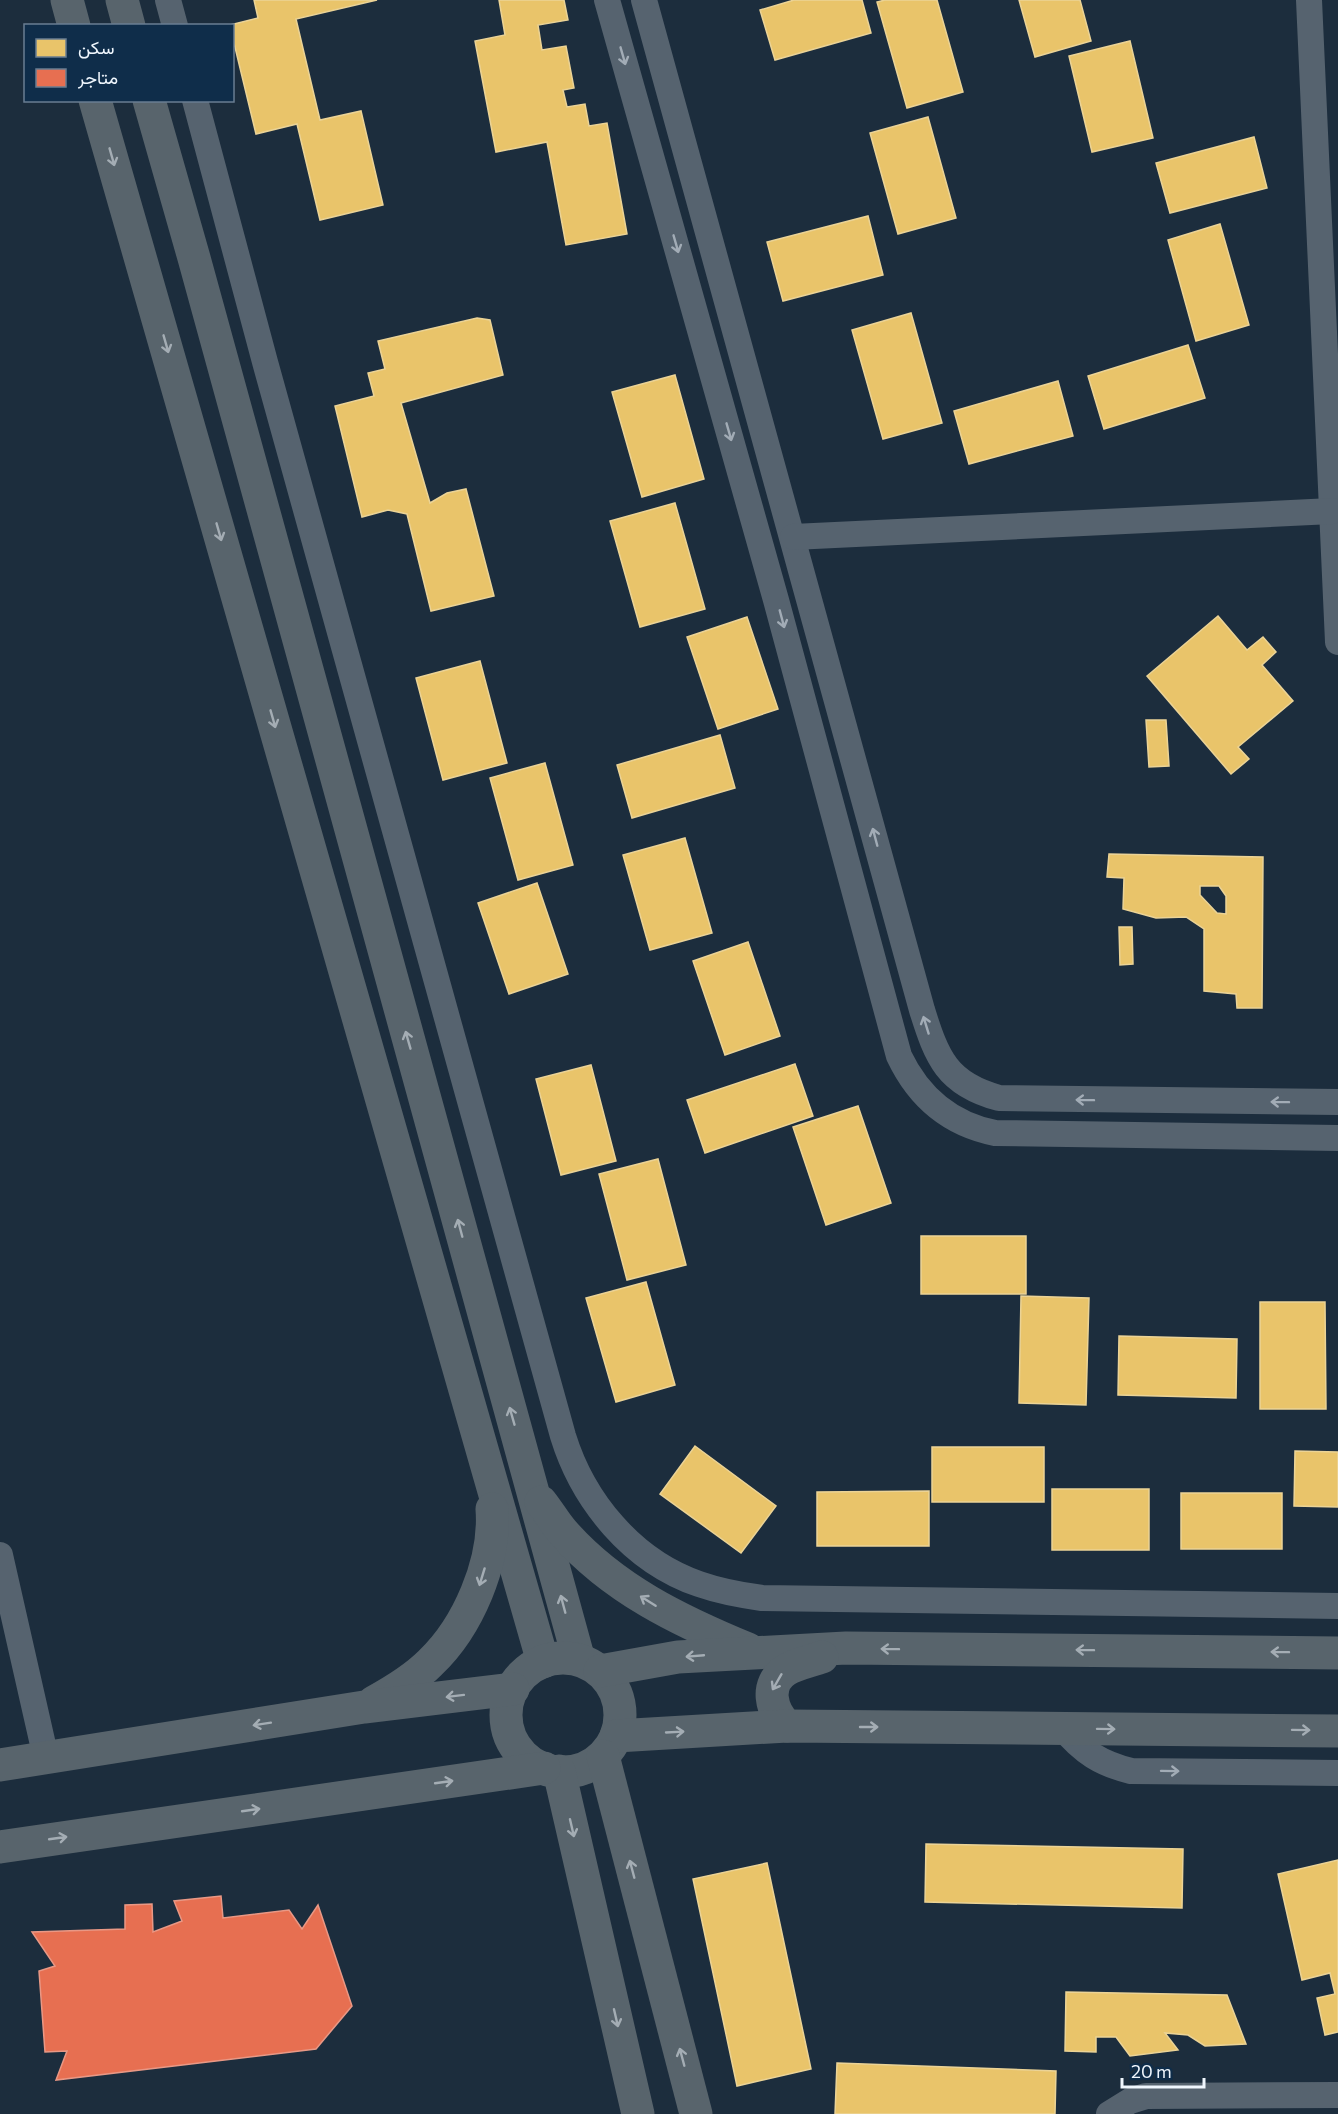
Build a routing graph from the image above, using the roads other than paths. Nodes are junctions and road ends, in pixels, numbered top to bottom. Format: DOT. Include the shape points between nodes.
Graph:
graph roads {
  1 [pos="67,0"];
  2 [pos="122,0"];
  3 [pos="168,0"];
  4 [pos="607,0"];
  5 [pos="644,0"];
  6 [pos="1309,0"];
  7 [pos="73,24"];
  8 [pos="128,24"];
  9 [pos="174,24"];
  10 [pos="97,102"];
  11 [pos="150,102"];
  12 [pos="196,102"];
  13 [pos="1332,511"];
  14 [pos="793,537"];
  15 [pos="1338,642"];
  16 [pos="1338,1102"];
  17 [pos="1338,1138"];
  18 [pos="469,1261"];
  19 [pos="431,1270"];
  20 [pos="490,1478"];
  21 [pos="533,1492"];
  22 [pos="0,1555"];
  23 [pos="1338,1606"];
  24 [pos="846,1648"];
  25 [pos="758,1653"];
  26 [pos="1338,1653"];
  27 [pos="543,1662"];
  28 [pos="589,1666"];
  29 [pos="513,1689"];
  30 [pos="364,1707"];
  31 [pos="787,1726"];
  32 [pos="1064,1728"];
  33 [pos="1338,1731"];
  34 [pos="610,1746"];
  35 [pos="46,1758"];
  36 [pos="0,1765"];
  37 [pos="551,1769"];
  38 [pos="1338,1773"];
  39 [pos="0,1847"];
  40 [pos="1338,2095"];
  41 [pos="638,2114"];
  42 [pos="696,2114"];
  43 [pos="1109,2114"];
  1 -- 7 [label="street"];
  2 -- 8 [label="street"];
  3 -- 9 [label="street"];
  4 -- 17 [label="street, one-way" via="777,600 899,1056 915,1084 936,1108 954,1120 995,1133"];
  5 -- 14 [label="street"];
  6 -- 13 [label="street"];
  10 -- 19 [label="street, one-way"];
  18 -- 11 [label="street, one-way"];
  12 -- 23 [label="street" via="563,1436 576,1473 593,1501 639,1550 667,1568 696,1583 762,1598"];
  13 -- 14 [label="street"];
  13 -- 15 [label="street"];
  16 -- 14 [label="street, one-way" via="999,1098 970,1087 946,1067 922,1010"];
  18 -- 19 [label="street"];
  21 -- 18 [label="street, one-way"];
  19 -- 20 [label="street"];
  20 -- 27 [label="street"];
  20 -- 30 [label="street, one-way" via="493,1518 488,1558 476,1596 456,1631 431,1662 400,1688"];
  25 -- 21 [label="street, one-way" via="673,1617 615,1579 563,1532"];
  28 -- 21 [label="street, one-way"];
  22 -- 35 [label="street"];
  24 -- 25 [label="street"];
  26 -- 24 [label="street, one-way"];
  24 -- 31 [label="street, one-way" via="786,1670 778,1677 771,1698 773,1709"];
  25 -- 28 [label="street, one-way"];
  27 -- 28 [label="street" via="561,1658"];
  27 -- 29 [label="street" via="525,1673"];
  28 -- 34 [label="street" via="615,1690 618,1701 621,1713"];
  29 -- 30 [label="street, one-way"];
  29 -- 37 [label="street" via="507,1712 510,1735 523,1755"];
  30 -- 35 [label="street, one-way"];
  31 -- 32 [label="street, one-way"];
  34 -- 31 [label="street, one-way"];
  32 -- 33 [label="street, one-way"];
  32 -- 38 [label="street, one-way" via="1084,1752 1131,1771"];
  34 -- 37 [label="street" via="583,1768"];
  42 -- 34 [label="street, one-way"];
  35 -- 36 [label="street"];
  39 -- 37 [label="street, one-way"];
  37 -- 41 [label="street, one-way"];
  40 -- 43 [label="street" via="1146,2096"];
}
